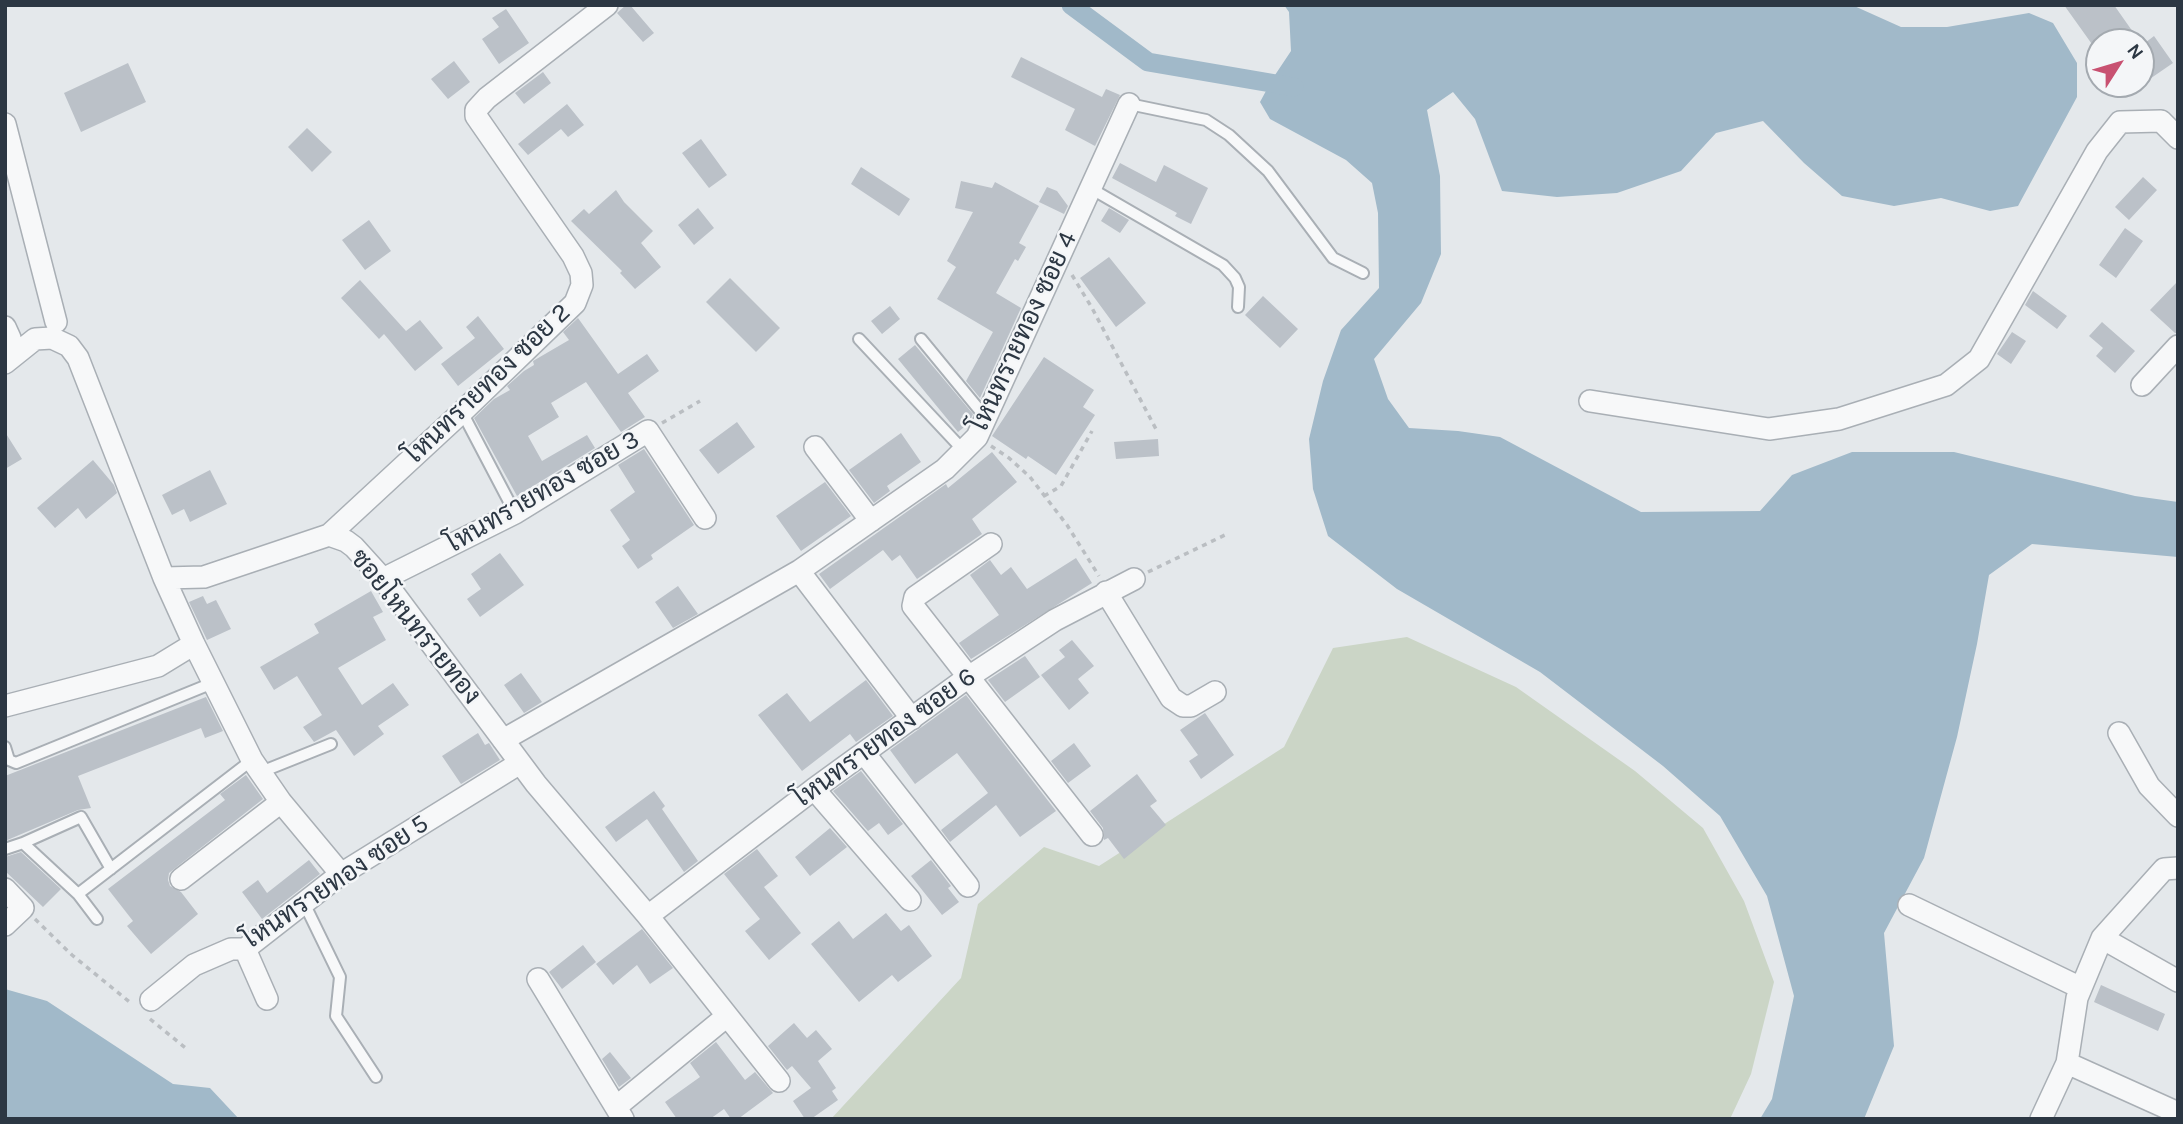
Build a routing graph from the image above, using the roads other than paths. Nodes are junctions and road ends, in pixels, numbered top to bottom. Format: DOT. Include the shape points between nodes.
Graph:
graph roads {
  1 [pos="607,5"];
  2 [pos="1129,104"];
  3 [pos="5,124"];
  4 [pos="2178,138"];
  5 [pos="1090,188"];
  6 [pos="1363,273"];
  7 [pos="1238,307"];
  8 [pos="56,322"];
  9 [pos="921,338"];
  10 [pos="859,339"];
  11 [pos="2178,345"];
  12 [pos="5,363"];
  13 [pos="2141,385"];
  14 [pos="1590,401"];
  15 [pos="462,412"];
  16 [pos="976,435"];
  17 [pos="815,447"];
  18 [pos="515,513"];
  19 [pos="705,518"];
  20 [pos="871,521"];
  21 [pos="328,535"];
  22 [pos="991,544"];
  23 [pos="799,571"];
  24 [pos="164,578"];
  25 [pos="383,579"];
  26 [pos="1134,579"];
  27 [pos="1107,592"];
  28 [pos="194,644"];
  29 [pos="967,677"];
  30 [pos="215,681"];
  31 [pos="1215,692"];
  32 [pos="5,706"];
  33 [pos="912,719"];
  34 [pos="2119,733"];
  35 [pos="503,740"];
  36 [pos="331,744"];
  37 [pos="5,747"];
  38 [pos="864,753"];
  39 [pos="520,763"];
  40 [pos="257,766"];
  41 [pos="814,789"];
  42 [pos="281,802"];
  43 [pos="2178,816"];
  44 [pos="1093,835"];
  45 [pos="23,843"];
  46 [pos="5,849"];
  47 [pos="2178,868"];
  48 [pos="111,869"];
  49 [pos="341,874"];
  50 [pos="181,879"];
  51 [pos="968,886"];
  52 [pos="5,889"];
  53 [pos="78,894"];
  54 [pos="911,900"];
  55 [pos="304,903"];
  56 [pos="1909,905"];
  57 [pos="648,916"];
  58 [pos="97,919"];
  59 [pos="5,925"];
  60 [pos="2102,938"];
  61 [pos="245,949"];
  62 [pos="538,979"];
  63 [pos="2178,981"];
  64 [pos="2081,988"];
  65 [pos="267,999"];
  66 [pos="151,1000"];
  67 [pos="727,1016"];
  68 [pos="2067,1063"];
  69 [pos="376,1077"];
  70 [pos="779,1081"];
  71 [pos="620,1113"];
  72 [pos="2178,1113"];
  73 [pos="2041,1119"];
  1 -- 15 [label="street, โหนทรายทอง ซอย 2" via="477,110 479,123 573,256 582,285 575,303"];
  2 -- 5 [label="street, โหนทรายทอง ซอย 4"];
  2 -- 6 [label="lane, โหนทรายทอง ซอย 4" via="1206,120 1228,135 1268,171 1333,258"];
  3 -- 8 [label="street"];
  4 -- 14 [label="street" via="2161,121 2120,122 2096,151 1979,359 1947,385 1839,419 1769,429"];
  5 -- 7 [label="lane" via="1223,265 1239,287"];
  5 -- 16 [label="street, โหนทรายทอง ซอย 4"];
  9 -- 16 [label="lane"];
  10 -- 16 [label="lane"];
  11 -- 13 [label="street"];
  12 -- 24 [label="street" via="35,339 52,338 78,358"];
  15 -- 18 [label="lane"];
  15 -- 21 [label="street, โหนทรายทอง ซอย 2"];
  16 -- 20 [label="street, โหนทรายทอง ซอย 4" via="945,469"];
  17 -- 20 [label="street"];
  18 -- 19 [label="street, โหนทรายทอง ซอย 3" via="649,431"];
  18 -- 25 [label="street, โหนทรายทอง ซอย 3"];
  20 -- 23 [label="street, โหนทรายทอง ซอย 4"];
  21 -- 24 [label="street, ซอยโหนทรายทอง" via="204,578"];
  21 -- 25 [label="street, ซอยโหนทรายทอง" via="354,547"];
  22 -- 29 [label="street" via="913,601"];
  23 -- 33 [label="street"];
  23 -- 35 [label="street, โหนทรายทอง ซอย 4"];
  24 -- 28 [label="street"];
  25 -- 35 [label="street, ซอยโหนทรายทอง"];
  26 -- 27 [label="street, โหนทรายทอง ซอย 6"];
  27 -- 29 [label="street, โหนทรายทอง ซอย 6"];
  27 -- 31 [label="street" via="1171,698 1191,706"];
  28 -- 30 [label="street"];
  28 -- 32 [label="street" via="158,666"];
  29 -- 33 [label="street, โหนทรายทอง ซอย 6"];
  29 -- 44 [label="street"];
  30 -- 37 [label="lane" via="16,763 9,760"];
  30 -- 40 [label="street"];
  33 -- 38 [label="street, โหนทรายทอง ซอย 6"];
  34 -- 43 [label="street" via="2149,786"];
  35 -- 39 [label="street, ซอยโหนทรายทอง"];
  36 -- 40 [label="lane"];
  38 -- 41 [label="street, โหนทรายทอง ซอย 6"];
  38 -- 51 [label="street"];
  39 -- 49 [label="street, โหนทรายทอง ซอย 5"];
  39 -- 57 [label="street, ซอยโหนทรายทอง"];
  40 -- 42 [label="street"];
  40 -- 48 [label="lane"];
  41 -- 54 [label="street"];
  41 -- 57 [label="street, โหนทรายทอง ซอย 6"];
  42 -- 49 [label="street"];
  42 -- 50 [label="street"];
  45 -- 46 [label="lane"];
  45 -- 48 [label="lane" via="81,817"];
  45 -- 53 [label="lane"];
  47 -- 60 [label="street" via="2164,869"];
  48 -- 53 [label="lane"];
  49 -- 55 [label="street, โหนทรายทอง ซอย 5"];
  52 -- 59 [label="street" via="23,908"];
  53 -- 58 [label="lane"];
  55 -- 61 [label="street, โหนทรายทอง ซอย 5"];
  55 -- 69 [label="lane" via="340,977 336,1016"];
  56 -- 64 [label="street"];
  57 -- 67 [label="street, ซอยโหนทรายทอง"];
  60 -- 63 [label="street"];
  60 -- 64 [label="street"];
  61 -- 65 [label="street"];
  61 -- 66 [label="street, โหนทรายทอง ซอย 5" via="231,949 194,965"];
  62 -- 71 [label="street"];
  64 -- 68 [label="street"];
  67 -- 70 [label="street, ซอยโหนทรายทอง"];
  67 -- 71 [label="street"];
  68 -- 72 [label="street"];
  68 -- 73 [label="street"];
}
